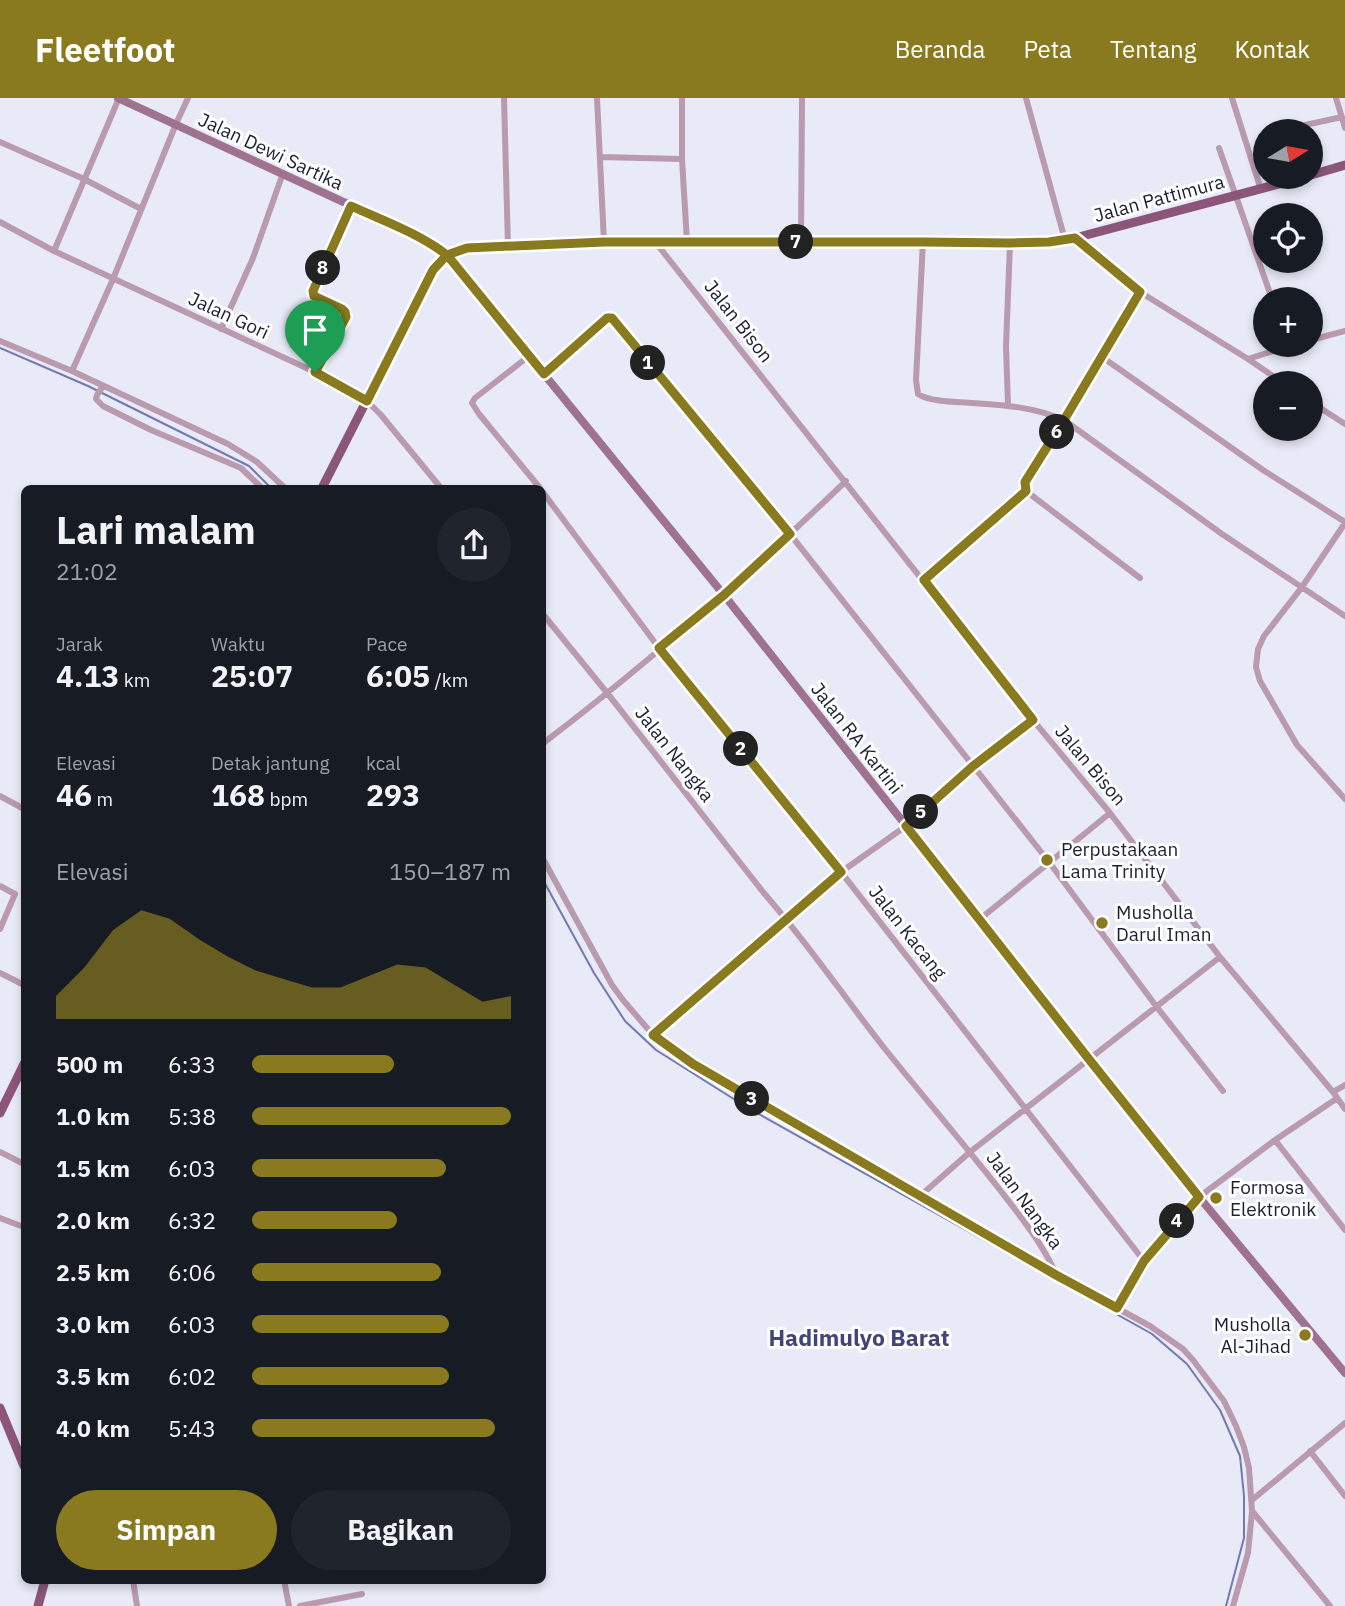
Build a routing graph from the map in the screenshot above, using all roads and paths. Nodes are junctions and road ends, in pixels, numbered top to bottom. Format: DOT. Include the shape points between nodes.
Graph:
graph roads {
  1 [pos="118,98"];
  2 [pos="188,98"];
  3 [pos="505,98"];
  4 [pos="597,98"];
  5 [pos="682,98"];
  6 [pos="802,98"];
  7 [pos="1026,98"];
  8 [pos="1232,98"];
  9 [pos="1336,98"];
  10 [pos="1342,117"];
  11 [pos="1323,121"];
  12 [pos="176,124"];
  13 [pos="1345,128"];
  14 [pos="0,142"];
  15 [pos="1219,148"];
  16 [pos="600,157"];
  17 [pos="682,159"];
  18 [pos="1345,166"];
  19 [pos="1323,172"];
  20 [pos="283,173"];
  21 [pos="84,179"];
  22 [pos="1264,189"];
  23 [pos="1261,190"];
  24 [pos="1235,196"];
  25 [pos="351,206"];
  26 [pos="141,209"];
  27 [pos="0,222"];
  28 [pos="1070,239"];
  29 [pos="604,242"];
  30 [pos="801,242"];
  31 [pos="923,242"];
  32 [pos="656,243"];
  33 [pos="687,243"];
  34 [pos="1010,243"];
  35 [pos="508,246"];
  36 [pos="54,251"];
  37 [pos="447,255"];
  38 [pos="114,279"];
  39 [pos="1268,287"];
  40 [pos="1140,292"];
  41 [pos="221,329"];
  42 [pos="1345,331"];
  43 [pos="1323,337"];
  44 [pos="0,341"];
  45 [pos="529,356"];
  46 [pos="1102,357"];
  47 [pos="1254,357"];
  48 [pos="1248,359"];
  49 [pos="72,371"];
  50 [pos="1266,371"];
  51 [pos="315,372"];
  52 [pos="544,374"];
  53 [pos="102,387"];
  54 [pos="367,401"];
  55 [pos="1008,406"];
  56 [pos="1323,410"];
  57 [pos="1064,420"];
  58 [pos="1345,424"];
  59 [pos="846,481"];
  60 [pos="259,485"];
  61 [pos="282,485"];
  62 [pos="324,485"];
  63 [pos="439,485"];
  64 [pos="537,485"];
  65 [pos="1026,491"];
  66 [pos="546,497"];
  67 [pos="1345,523"];
  68 [pos="790,534"];
  69 [pos="1140,578"];
  70 [pos="924,580"];
  71 [pos="1302,587"];
  72 [pos="724,595"];
  73 [pos="1345,616"];
  74 [pos="546,618"];
  75 [pos="659,648"];
  76 [pos="608,694"];
  77 [pos="1033,720"];
  78 [pos="546,741"];
  79 [pos="973,766"];
  80 [pos="0,796"];
  81 [pos="1345,799"];
  82 [pos="21,807"];
  83 [pos="1110,813"];
  84 [pos="906,826"];
  85 [pos="1049,862"];
  86 [pos="546,864"];
  87 [pos="841,872"];
  88 [pos="0,886"];
  89 [pos="787,919"];
  90 [pos="980,919"];
  91 [pos="0,929"];
  92 [pos="1220,957"];
  93 [pos="0,973"];
  94 [pos="21,984"];
  95 [pos="1156,1006"];
  96 [pos="653,1035"];
  97 [pos="1088,1058"];
  98 [pos="21,1069"];
  99 [pos="1345,1084"];
  100 [pos="1223,1091"];
  101 [pos="1335,1096"];
  102 [pos="3,1101"];
  103 [pos="1026,1108"];
  104 [pos="1345,1110"];
  105 [pos="0,1113"];
  106 [pos="1275,1140"];
  107 [pos="0,1152"];
  108 [pos="970,1152"];
  109 [pos="21,1162"];
  110 [pos="920,1196"];
  111 [pos="1199,1197"];
  112 [pos="0,1218"];
  113 [pos="21,1226"];
  114 [pos="1345,1230"];
  115 [pos="1144,1261"];
  116 [pos="1056,1275"];
  117 [pos="1117,1308"];
  118 [pos="1345,1373"];
  119 [pos="0,1408"];
  120 [pos="1345,1423"];
  121 [pos="1310,1451"];
  122 [pos="21,1459"];
  123 [pos="1345,1496"];
  124 [pos="1252,1500"];
  125 [pos="1252,1511"];
  126 [pos="44,1584"];
  127 [pos="134,1584"];
  128 [pos="285,1584"];
  129 [pos="362,1594"];
  130 [pos="38,1606"];
  131 [pos="137,1606"];
  132 [pos="289,1606"];
  133 [pos="300,1606"];
  134 [pos="1233,1606"];
  135 [pos="1330,1606"];
  1 -- 12 [label="main road, Jalan Dewi Sartika"];
  1 -- 21 [label="street"];
  2 -- 12 [label="street"];
  3 -- 35 [label="street"];
  4 -- 16 [label="street"];
  5 -- 17 [label="street"];
  6 -- 30 [label="street"];
  7 -- 28 [label="street"];
  8 -- 23 [label="street"];
  9 -- 10 [label="street"];
  10 -- 11 [label="street"];
  10 -- 13 [label="street"];
  12 -- 20 [label="main road, Jalan Dewi Sartika"];
  12 -- 26 [label="street"];
  14 -- 21 [label="street"];
  15 -- 24 [label="street"];
  16 -- 17 [label="street"];
  16 -- 29 [label="street"];
  17 -- 33 [label="street"];
  18 -- 19 [label="main road"];
  20 -- 25 [label="main road, Jalan Dewi Sartika"];
  20 -- 41 [label="street" via="253,258"];
  21 -- 26 [label="street"];
  21 -- 36 [label="street"];
  22 -- 23 [label="main road, Jalan Pattimura"];
  23 -- 24 [label="main road, Jalan Pattimura"];
  24 -- 28 [label="main road, Jalan Pattimura"];
  24 -- 39 [label="street"];
  25 -- 37 [label="main road, Jalan Dewi Sartika"];
  25 -- 51 [label="street" via="313,291 314,296 342,309 346,317"];
  26 -- 38 [label="street"];
  27 -- 36 [label="street, Jalan Gori"];
  28 -- 34 [label="main road, Jalan Pattimura"];
  28 -- 40 [label="street"];
  29 -- 32 [label="main road, Jalan Pattimura"];
  29 -- 35 [label="main road, Jalan Pattimura"];
  30 -- 31 [label="main road, Jalan Pattimura"];
  30 -- 33 [label="main road, Jalan Pattimura"];
  31 -- 34 [label="main road, Jalan Pattimura"];
  31 -- 55 [label="street" via="918,394"];
  32 -- 33 [label="main road, Jalan Pattimura"];
  32 -- 59 [label="street, Jalan Bison"];
  34 -- 55 [label="street"];
  35 -- 37 [label="main road, Jalan Pattimura" via="467,248"];
  36 -- 38 [label="street, Jalan Gori"];
  37 -- 45 [label="main road, Jalan RA Kartini"];
  37 -- 54 [label="main road" via="433,270"];
  38 -- 41 [label="street, Jalan Gori"];
  38 -- 49 [label="street"];
  40 -- 46 [label="street"];
  40 -- 48 [label="street"];
  41 -- 51 [label="street, Jalan Gori"];
  42 -- 43 [label="street"];
  44 -- 49 [label="street"];
  45 -- 52 [label="main road, Jalan RA Kartini"];
  45 -- 64 [label="street, Jalan Kacang" via="472,403"];
  46 -- 57 [label="street"];
  46 -- 67 [label="street"];
  47 -- 48 [label="street"];
  48 -- 50 [label="street"];
  49 -- 53 [label="street"];
  51 -- 54 [label="street, Jalan Gori"];
  52 -- 68 [label="street" via="612,318"];
  52 -- 72 [label="main road, Jalan RA Kartini"];
  53 -- 60 [label="street" via="97,401 103,406 241,468"];
  53 -- 61 [label="street" via="243,453"];
  54 -- 62 [label="main road"];
  54 -- 63 [label="street"];
  55 -- 57 [label="street"];
  56 -- 58 [label="street"];
  57 -- 65 [label="street" via="1025,482"];
  57 -- 71 [label="street"];
  59 -- 68 [label="street"];
  59 -- 70 [label="street, Jalan Bison"];
  65 -- 69 [label="street"];
  65 -- 70 [label="street"];
  66 -- 75 [label="street, Jalan Kacang"];
  67 -- 71 [label="street"];
  68 -- 72 [label="street"];
  68 -- 79 [label="street"];
  70 -- 77 [label="street, Jalan Bison"];
  71 -- 73 [label="street"];
  71 -- 81 [label="street" via="1264,636 1256,667 1297,745"];
  72 -- 75 [label="street"];
  72 -- 84 [label="main road, Jalan RA Kartini"];
  74 -- 76 [label="street, Jalan Nangka"];
  75 -- 76 [label="street"];
  75 -- 87 [label="street, Jalan Kacang"];
  76 -- 78 [label="street"];
  76 -- 89 [label="street, Jalan Nangka"];
  77 -- 79 [label="street"];
  77 -- 83 [label="street, Jalan Bison"];
  79 -- 84 [label="street"];
  79 -- 85 [label="street"];
  80 -- 82 [label="street"];
  83 -- 85 [label="street"];
  83 -- 92 [label="street, Jalan Bison"];
  84 -- 87 [label="street"];
  84 -- 90 [label="main road, Jalan RA Kartini"];
  85 -- 90 [label="street"];
  85 -- 95 [label="street"];
  86 -- 96 [label="street, Jalan Nangka" via="612,985"];
  87 -- 89 [label="street"];
  87 -- 103 [label="street, Jalan Kacang"];
  88 -- 91 [label="street" via="15,894"];
  89 -- 96 [label="street"];
  89 -- 108 [label="street, Jalan Nangka"];
  90 -- 97 [label="main road, Jalan RA Kartini"];
  92 -- 95 [label="street"];
  92 -- 101 [label="street, Jalan Bison"];
  93 -- 94 [label="street"];
  95 -- 97 [label="street"];
  95 -- 100 [label="street"];
  96 -- 110 [label="street, Jalan Nangka" via="693,1064"];
  97 -- 103 [label="street"];
  97 -- 111 [label="main road, Jalan RA Kartini"];
  98 -- 102 [label="main road"];
  99 -- 101 [label="street"];
  101 -- 104 [label="street, Jalan Bison"];
  101 -- 106 [label="street"];
  102 -- 105 [label="main road"];
  103 -- 108 [label="street"];
  103 -- 115 [label="street, Jalan Kacang"];
  106 -- 111 [label="street"];
  106 -- 114 [label="street"];
  107 -- 109 [label="street"];
  108 -- 110 [label="street"];
  108 -- 116 [label="street, Jalan Nangka" via="1046,1252"];
  110 -- 116 [label="street, Jalan Nangka"];
  111 -- 115 [label="street"];
  111 -- 118 [label="main road, Jalan RA Kartini"];
  112 -- 113 [label="street"];
  115 -- 117 [label="street"];
  116 -- 117 [label="street"];
  117 -- 124 [label="street" via="1183,1349 1224,1401 1244,1447"];
  119 -- 122 [label="main road"];
  120 -- 121 [label="street"];
  121 -- 123 [label="street"];
  121 -- 124 [label="street"];
  124 -- 125 [label="street"];
  125 -- 134 [label="street" via="1248,1553"];
  125 -- 135 [label="street"];
  126 -- 130 [label="main road"];
  127 -- 131 [label="street"];
  128 -- 132 [label="street"];
  129 -- 133 [label="street"];
}
